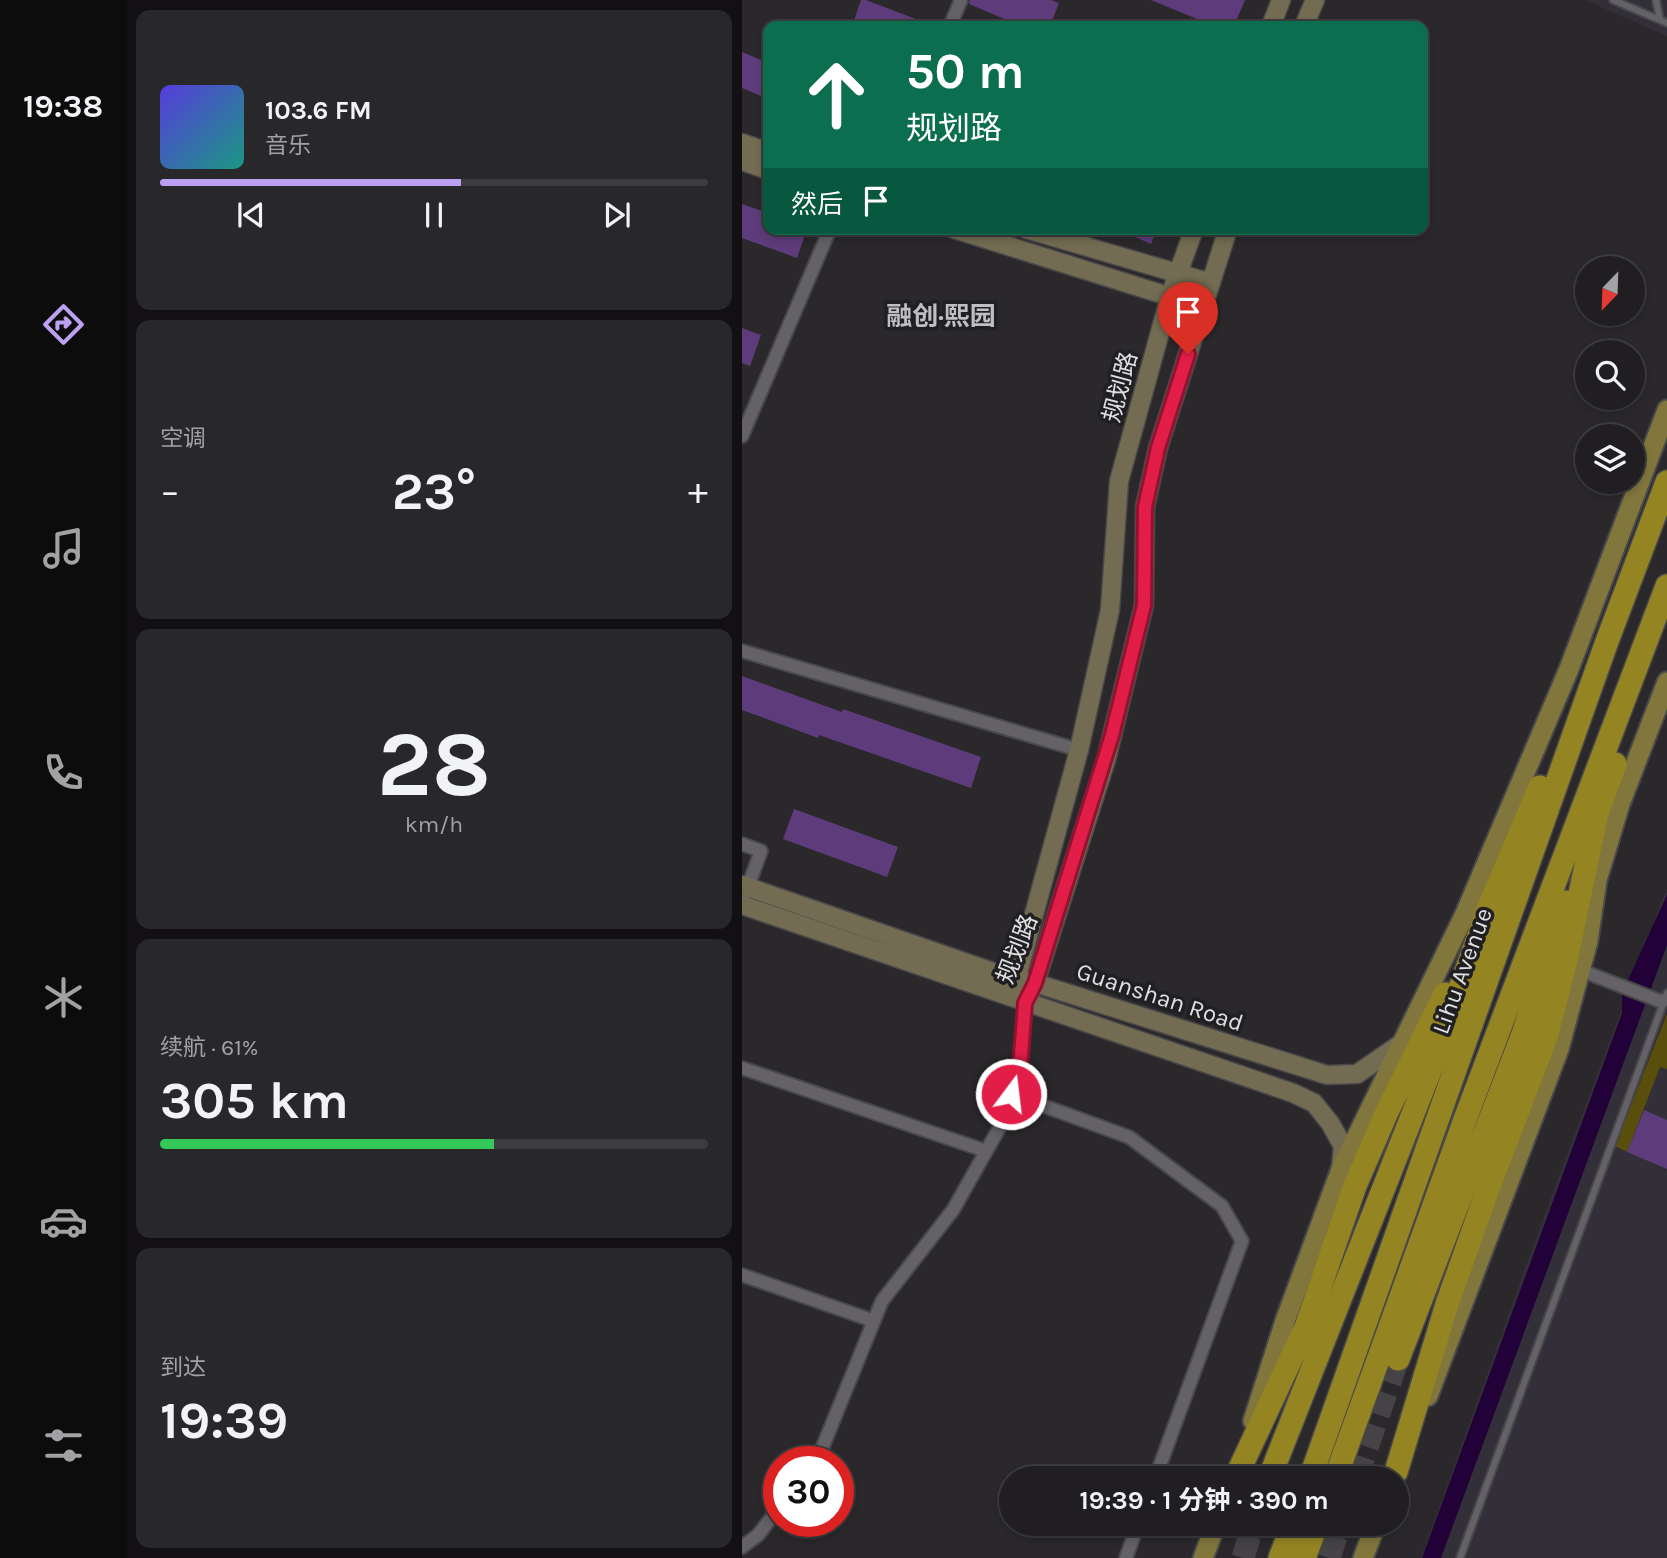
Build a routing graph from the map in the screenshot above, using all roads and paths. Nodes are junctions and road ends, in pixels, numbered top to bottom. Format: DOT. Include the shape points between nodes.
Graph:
graph roads {
  1 [pos="961,0"];
  2 [pos="1281,0"];
  3 [pos="1315,0"];
  4 [pos="1613,0"];
  5 [pos="1656,0"];
  6 [pos="952,21"];
  7 [pos="1273,21"];
  8 [pos="1306,21"];
  9 [pos="1664,21"];
  10 [pos="742,143"];
  11 [pos="763,150"];
  12 [pos="742,161"];
  13 [pos="763,168"];
  14 [pos="827,235"];
  15 [pos="973,235"];
  16 [pos="1047,235"];
  17 [pos="1192,235"];
  18 [pos="1223,235"];
  19 [pos="1177,272"];
  20 [pos="1211,283"];
  21 [pos="1170,296"];
  22 [pos="1203,307"];
  23 [pos="1667,410"];
  24 [pos="742,436"];
  25 [pos="1667,482"];
  26 [pos="1667,586"];
  27 [pos="1667,620"];
  28 [pos="1606,644"];
  29 [pos="742,651"];
  30 [pos="1667,682"];
  31 [pos="1079,750"];
  32 [pos="1597,813"];
  33 [pos="742,844"];
  34 [pos="743,895"];
  35 [pos="1489,907"];
  36 [pos="1580,970"];
  37 [pos="1016,980"];
  38 [pos="1035,983"];
  39 [pos="1665,998"];
  40 [pos="1025,1003"];
  41 [pos="1399,1045"];
  42 [pos="742,1068"];
  43 [pos="1011,1094"];
  44 [pos="986,1152"];
  45 [pos="1341,1169"];
  46 [pos="742,1275"];
  47 [pos="874,1321"];
  48 [pos="1398,1359"];
  49 [pos="823,1446"];
  50 [pos="1332,1464"];
  51 [pos="1160,1466"];
  52 [pos="1238,1466"];
  53 [pos="1240,1466"];
  54 [pos="1274,1466"];
  55 [pos="1398,1466"];
  56 [pos="1399,1466"];
  57 [pos="763,1529"];
  58 [pos="1134,1536"];
  59 [pos="1211,1536"];
  60 [pos="1288,1536"];
  61 [pos="1312,1536"];
  62 [pos="1371,1536"];
  63 [pos="742,1547"];
  64 [pos="1126,1558"];
  65 [pos="1203,1558"];
  66 [pos="1280,1558"];
  67 [pos="1304,1558"];
  68 [pos="1363,1558"];
  69 [pos="1460,1558"];
  1 -- 6 [label="street"];
  2 -- 7 [label="street"];
  3 -- 8 [label="street"];
  4 -- 9 [label="lane"];
  5 -- 9 [label="lane"];
  10 -- 11 [label="street"];
  12 -- 13 [label="street"];
  14 -- 24 [label="street"];
  15 -- 21 [label="street"];
  16 -- 19 [label="street"];
  17 -- 19 [label="street, 规划路"];
  18 -- 20 [label="street, 规划路"];
  19 -- 20 [label="street"];
  19 -- 21 [label="street, 规划路"];
  20 -- 22 [label="street, 规划路"];
  21 -- 22 [label="street"];
  21 -- 31 [label="street, 规划路" via="1119,481 1110,610"];
  22 -- 38 [label="street, 规划路" via="1147,495 1144,605 1106,760"];
  23 -- 41 [label="main road" via="1569,669 1465,914"];
  25 -- 28 [label="highway, Lihu Avenue"];
  26 -- 50 [label="highway, Lihu Avenue"];
  27 -- 32 [label="highway"];
  28 -- 35 [label="highway"];
  28 -- 50 [label="highway, Lihu Avenue"];
  29 -- 31 [label="street"];
  30 -- 36 [label="main road" via="1616,816 1597,880"];
  31 -- 37 [label="street, 规划路"];
  32 -- 48 [label="highway" via="1522,1034"];
  32 -- 55 [label="highway" via="1546,1037 1447,1304"];
  33 -- 34 [label="street" via="761,851"];
  34 -- 37 [label="street, Guanshan Road"];
  34 -- 40 [label="street, Guanshan Road"];
  35 -- 53 [label="highway" via="1387,1112 1355,1186 1306,1327"];
  35 -- 54 [label="highway" via="1435,1058"];
  36 -- 39 [label="street"];
  36 -- 56 [label="main road" via="1548,1079"];
  37 -- 38 [label="street, Guanshan Road"];
  37 -- 40 [label="street, 规划路"];
  38 -- 40 [label="street, 规划路"];
  38 -- 41 [label="street, Guanshan Road" via="1327,1075 1357,1074"];
  39 -- 69 [label="lane"];
  40 -- 43 [label="street" via="1020,1069"];
  40 -- 45 [label="street, Guanshan Road" via="1314,1103 1343,1146"];
  41 -- 45 [label="main road"];
  42 -- 44 [label="street"];
  43 -- 44 [label="street" via="1002,1125"];
  43 -- 51 [label="street" via="1129,1137 1222,1206 1242,1241"];
  44 -- 47 [label="street" via="953,1210 882,1301"];
  45 -- 52 [label="main road"];
  46 -- 47 [label="street"];
  47 -- 49 [label="street"];
  57 -- 63 [label="street"];
  58 -- 64 [label="street"];
  59 -- 65 [label="main road"];
  60 -- 66 [label="highway"];
  61 -- 67 [label="highway"];
  62 -- 68 [label="main road"];
}
